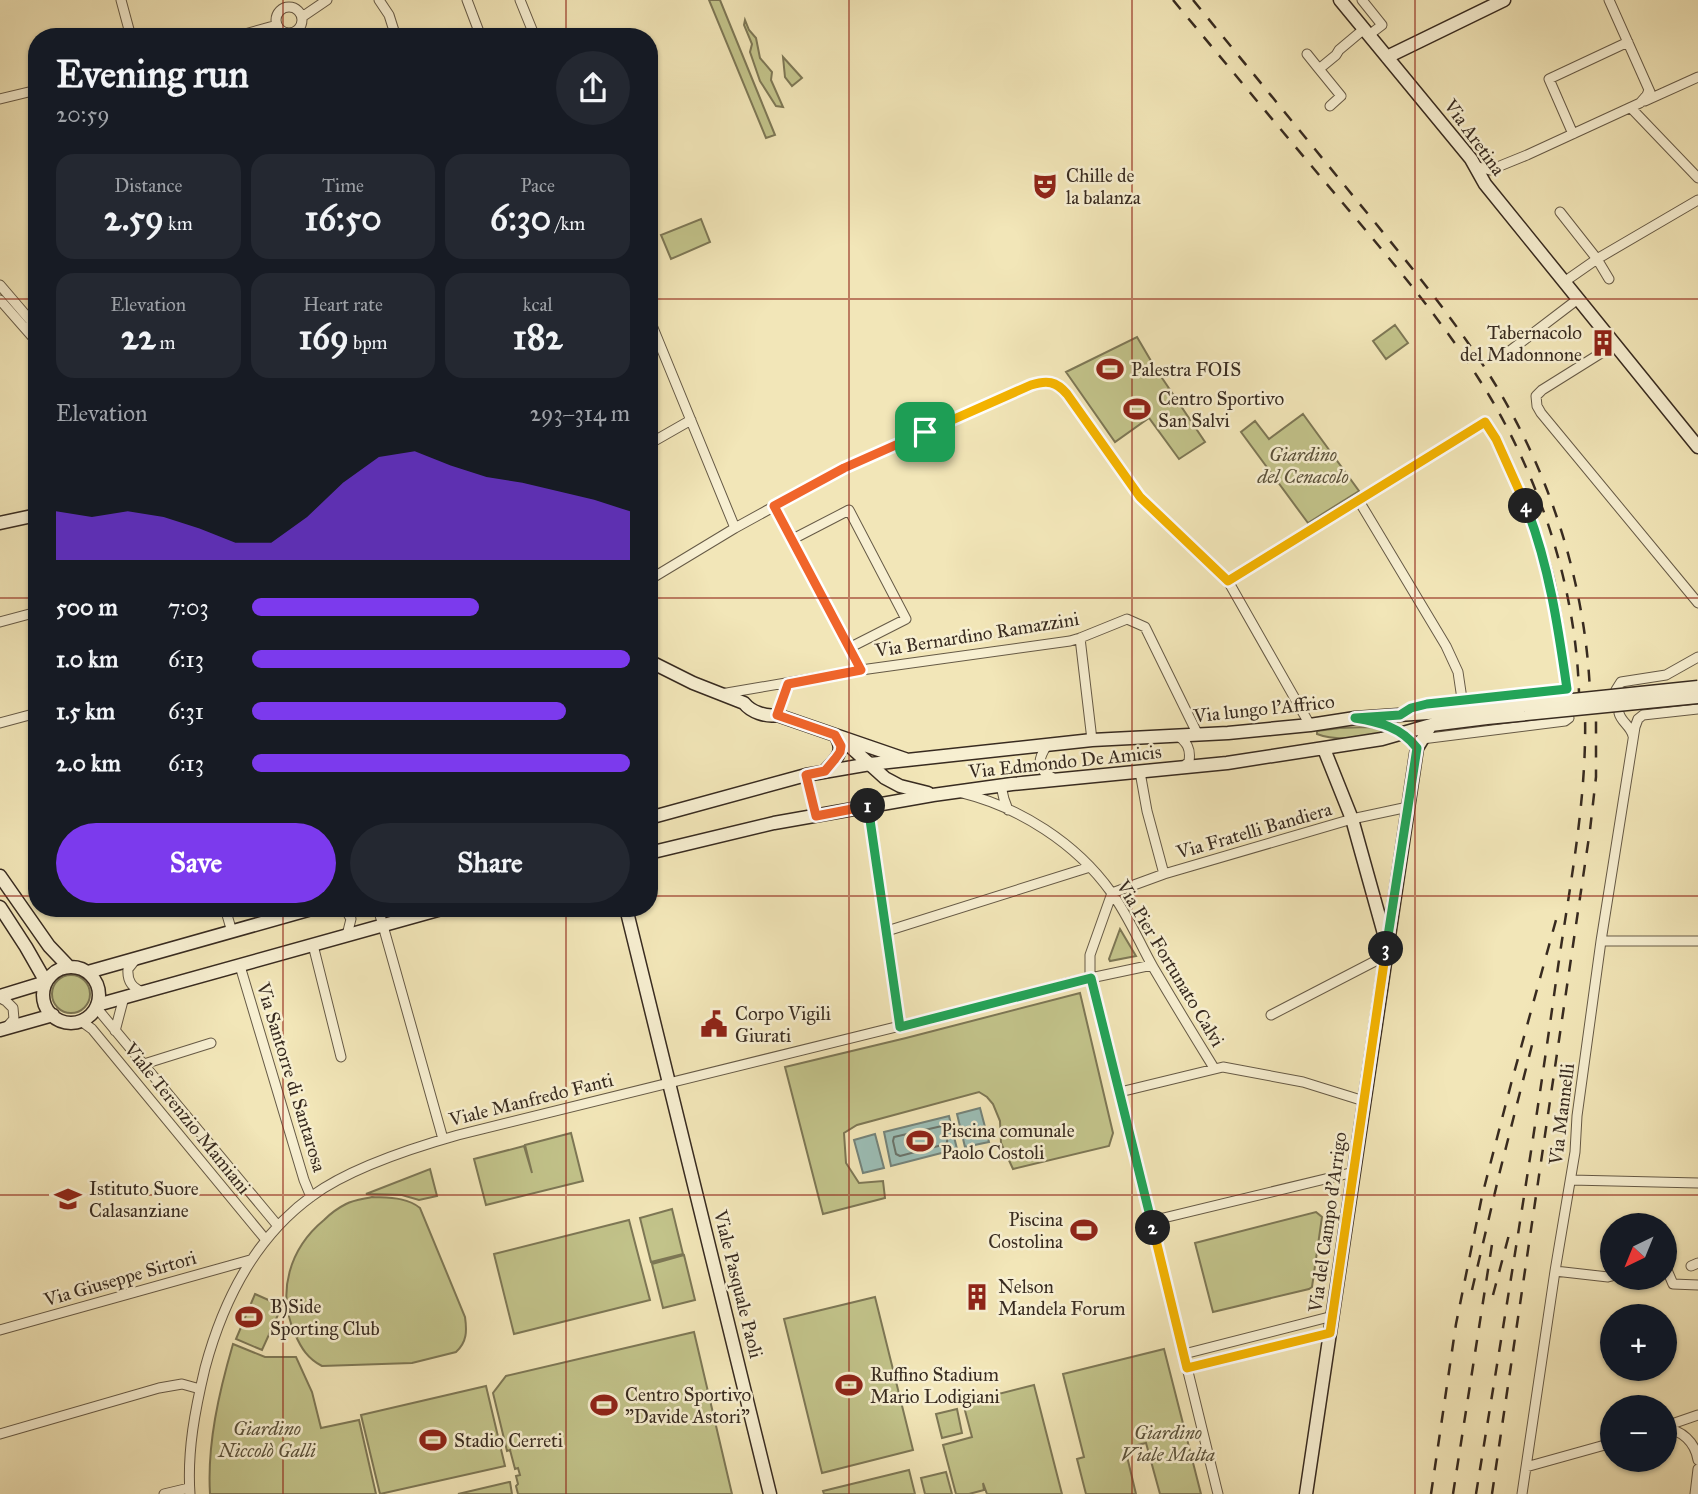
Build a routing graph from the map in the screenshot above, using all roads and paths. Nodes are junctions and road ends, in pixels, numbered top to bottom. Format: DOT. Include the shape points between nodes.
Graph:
graph roads {
  1 [pos="121,0"];
  2 [pos="327,0"];
  3 [pos="379,0"];
  4 [pos="467,0"];
  5 [pos="520,0"];
  6 [pos="1362,0"];
  7 [pos="1504,0"];
  8 [pos="1609,0"];
  9 [pos="1341,1"];
  10 [pos="284,4"];
  11 [pos="302,17"];
  12 [pos="277,24"];
  13 [pos="129,28"];
  14 [pos="264,28"];
  15 [pos="280,28"];
  16 [pos="298,28"];
  17 [pos="393,28"];
  18 [pos="478,28"];
  19 [pos="531,28"];
  20 [pos="1367,32"];
  21 [pos="1628,42"];
  22 [pos="1307,54"];
  23 [pos="1387,57"];
  24 [pos="1320,69"];
  25 [pos="1698,77"];
  26 [pos="28,92"];
  27 [pos="1651,93"];
  28 [pos="0,99"];
  29 [pos="1330,106"];
  30 [pos="1631,108"];
  31 [pos="1640,117"];
  32 [pos="1573,134"];
  33 [pos="1475,166"];
  34 [pos="1698,178"];
  35 [pos="1698,200"];
  36 [pos="1560,212"];
  37 [pos="1597,259"];
  38 [pos="1609,279"];
  39 [pos="1564,282"];
  40 [pos="0,285"];
  41 [pos="1578,299"];
  42 [pos="0,300"];
  43 [pos="28,318"];
  44 [pos="28,331"];
  45 [pos="1614,345"];
  46 [pos="658,346"];
  47 [pos="1507,353"];
  48 [pos="691,420"];
  49 [pos="658,439"];
  50 [pos="1698,447"];
  51 [pos="1359,500"];
  52 [pos="774,506"];
  53 [pos="28,517"];
  54 [pos="0,523"];
  55 [pos="735,528"];
  56 [pos="791,540"];
  57 [pos="658,575"];
  58 [pos="1231,579"];
  59 [pos="1698,604"];
  60 [pos="28,614"];
  61 [pos="0,622"];
  62 [pos="1080,638"];
  63 [pos="849,648"];
  64 [pos="1698,657"];
  65 [pos="658,665"];
  66 [pos="861,670"];
  67 [pos="788,684"];
  68 [pos="1698,687"];
  69 [pos="1616,690"];
  70 [pos="719,694"];
  71 [pos="1698,696"];
  72 [pos="1462,699"];
  73 [pos="1698,709"];
  74 [pos="1486,713"];
  75 [pos="1619,713"];
  76 [pos="28,715"];
  77 [pos="777,715"];
  78 [pos="1400,715"];
  79 [pos="1355,718"];
  80 [pos="1569,718"];
  81 [pos="0,723"];
  82 [pos="1310,725"];
  83 [pos="1431,725"];
  84 [pos="1402,733"];
  85 [pos="835,735"];
  86 [pos="1177,735"];
  87 [pos="1198,735"];
  88 [pos="1633,738"];
  89 [pos="1092,740"];
  90 [pos="1419,743"];
  91 [pos="1047,745"];
  92 [pos="1324,748"];
  93 [pos="908,760"];
  94 [pos="870,764"];
  95 [pos="1183,768"];
  96 [pos="825,771"];
  97 [pos="1140,772"];
  98 [pos="806,775"];
  99 [pos="1056,780"];
  100 [pos="1001,786"];
  101 [pos="956,792"];
  102 [pos="933,795"];
  103 [pos="869,806"];
  104 [pos="1408,807"];
  105 [pos="1008,810"];
  106 [pos="658,816"];
  107 [pos="816,816"];
  108 [pos="1352,819"];
  109 [pos="658,851"];
  110 [pos="1090,867"];
  111 [pos="1164,874"];
  112 [pos="0,876"];
  113 [pos="1112,893"];
  114 [pos="0,907"];
  115 [pos="28,916"];
  116 [pos="29,917"];
  117 [pos="228,917"];
  118 [pos="280,917"];
  119 [pos="350,917"];
  120 [pos="380,917"];
  121 [pos="403,917"];
  122 [pos="628,917"];
  123 [pos="382,925"];
  124 [pos="887,931"];
  125 [pos="232,932"];
  126 [pos="347,935"];
  127 [pos="1698,940"];
  128 [pos="1601,941"];
  129 [pos="313,945"];
  130 [pos="1386,950"];
  131 [pos="136,960"];
  132 [pos="1152,965"];
  133 [pos="240,966"];
  134 [pos="69,967"];
  135 [pos="88,972"];
  136 [pos="1091,978"];
  137 [pos="46,982"];
  138 [pos="143,992"];
  139 [pos="0,997"];
  140 [pos="124,997"];
  141 [pos="97,1005"];
  142 [pos="53,1015"];
  143 [pos="1271,1015"];
  144 [pos="81,1021"];
  145 [pos="900,1027"];
  146 [pos="3,1029"];
  147 [pos="115,1031"];
  148 [pos="211,1043"];
  149 [pos="341,1057"];
  150 [pos="144,1064"];
  151 [pos="1214,1068"];
  152 [pos="670,1083"];
  153 [pos="1120,1092"];
  154 [pos="1364,1101"];
  155 [pos="443,1139"];
  156 [pos="1354,1172"];
  157 [pos="1571,1180"];
  158 [pos="1698,1183"];
  159 [pos="311,1197"];
  160 [pos="1151,1221"];
  161 [pos="278,1226"];
  162 [pos="266,1240"];
  163 [pos="250,1260"];
  164 [pos="1555,1271"];
  165 [pos="1600,1276"];
  166 [pos="1677,1284"];
  167 [pos="1698,1285"];
  168 [pos="1333,1315"];
  169 [pos="0,1330"];
  170 [pos="1330,1333"];
  171 [pos="1184,1354"];
  172 [pos="1187,1368"];
  173 [pos="200,1389"];
  174 [pos="1698,1415"];
  175 [pos="1677,1423"];
  176 [pos="1677,1431"];
  177 [pos="0,1434"];
  178 [pos="1600,1446"];
  179 [pos="1698,1460"];
  180 [pos="1526,1467"];
  181 [pos="1698,1469"];
  182 [pos="189,1491"];
  183 [pos="164,1494"];
  184 [pos="770,1494"];
  185 [pos="1218,1494"];
  186 [pos="1306,1494"];
  187 [pos="1522,1494"];
  188 [pos="1695,1494"];
  1 -- 13 [label="street"];
  2 -- 11 [label="street"];
  3 -- 17 [label="street"];
  4 -- 18 [label="street"];
  5 -- 19 [label="street"];
  6 -- 20 [label="street" via="1382,25"];
  7 -- 23 [label="street"];
  8 -- 21 [label="street"];
  9 -- 20 [label="street, Via Aretina"];
  10 -- 11 [label="street"];
  10 -- 12 [label="street" via="277,13"];
  11 -- 16 [label="street"];
  12 -- 14 [label="street"];
  12 -- 15 [label="street"];
  20 -- 23 [label="street, Via Aretina"];
  20 -- 24 [label="street"];
  21 -- 27 [label="street"];
  21 -- 32 [label="street" via="1549,79"];
  22 -- 24 [label="street"];
  23 -- 33 [label="street, Via Aretina"];
  24 -- 29 [label="street" via="1341,96"];
  25 -- 27 [label="street"];
  26 -- 28 [label="street"];
  27 -- 30 [label="street"];
  27 -- 31 [label="street" via="1640,105"];
  30 -- 31 [label="street"];
  30 -- 32 [label="street"];
  31 -- 34 [label="street"];
  32 -- 33 [label="street" via="1490,170"];
  33 -- 39 [label="street, Via Aretina"];
  35 -- 37 [label="street"];
  36 -- 37 [label="street"];
  37 -- 38 [label="street"];
  37 -- 39 [label="street"];
  39 -- 41 [label="street, Via Aretina"];
  40 -- 43 [label="street"];
  41 -- 45 [label="street, Via Aretina"];
  41 -- 47 [label="street"];
  42 -- 44 [label="street"];
  45 -- 50 [label="street, Via Aretina"];
  45 -- 59 [label="street" via="1542,390 1537,406"];
  46 -- 48 [label="street"];
  48 -- 49 [label="street"];
  48 -- 55 [label="street"];
  51 -- 58 [label="street"];
  51 -- 72 [label="street" via="1446,646 1458,672"];
  51 -- 72 [label="street, Via lungo l'Affrico" via="1485,422 1496,439 1539,542 1567,691"];
  52 -- 55 [label="street"];
  52 -- 56 [label="street"];
  52 -- 58 [label="street" via="869,457 1047,381 1067,394 1140,497"];
  53 -- 54 [label="street"];
  55 -- 57 [label="street"];
  56 -- 63 [label="street"];
  56 -- 63 [label="street" via="849,510 906,619"];
  58 -- 82 [label="street"];
  60 -- 61 [label="street"];
  62 -- 66 [label="street, Via Bernardino Ramazzini"];
  62 -- 87 [label="street, Via Bernardino Ramazzini" via="1127,619 1146,627"];
  62 -- 89 [label="street"];
  63 -- 66 [label="street"];
  64 -- 69 [label="street" via="1666,675 1621,681"];
  65 -- 70 [label="street"];
  66 -- 67 [label="street, Via Bernardino Ramazzini"];
  67 -- 70 [label="street, Via Bernardino Ramazzini"];
  67 -- 77 [label="street"];
  68 -- 74 [label="street, bridge"];
  70 -- 77 [label="street" via="774,710"];
  71 -- 74 [label="street, bridge"];
  72 -- 78 [label="street, Via lungo l'Affrico" via="1418,705"];
  73 -- 88 [label="street" via="1641,716"];
  74 -- 78 [label="street, Via lungo l'Affrico"];
  74 -- 83 [label="street, Via Edmondo De Amicis"];
  75 -- 88 [label="street"];
  76 -- 81 [label="street"];
  77 -- 85 [label="street"];
  78 -- 79 [label="street, Via lungo l'Affrico"];
  79 -- 82 [label="street, Via lungo l'Affrico"];
  79 -- 84 [label="street, Via lungo l'Affrico"];
  80 -- 90 [label="street"];
  82 -- 87 [label="street, Via lungo l'Affrico"];
  83 -- 84 [label="street, Via Edmondo De Amicis"];
  83 -- 90 [label="street, Via del Campo d'Arrigo"];
  84 -- 90 [label="street"];
  84 -- 92 [label="street, Via Edmondo De Amicis"];
  85 -- 93 [label="street"];
  85 -- 94 [label="street"];
  85 -- 96 [label="street" via="840,751"];
  86 -- 87 [label="street, Via lungo l'Affrico"];
  86 -- 89 [label="street, Via lungo l'Affrico"];
  86 -- 95 [label="street, Via lungo l'Affrico" via="1190,750"];
  88 -- 128 [label="street, Via Mannelli"];
  89 -- 91 [label="street, Via lungo l'Affrico"];
  90 -- 104 [label="street, Via del Campo d'Arrigo"];
  91 -- 93 [label="street, Via lungo l'Affrico"];
  91 -- 99 [label="street" via="1040,767"];
  92 -- 95 [label="street, Via Edmondo De Amicis"];
  92 -- 108 [label="street"];
  93 -- 94 [label="street, Via lungo l'Affrico"];
  94 -- 96 [label="street, Via lungo l'Affrico"];
  94 -- 102 [label="street" via="894,783"];
  95 -- 97 [label="street, Via Edmondo De Amicis"];
  96 -- 98 [label="street, Via lungo l'Affrico"];
  97 -- 99 [label="street, Via Edmondo De Amicis"];
  97 -- 111 [label="street"];
  98 -- 106 [label="street, Via lungo l'Affrico"];
  98 -- 107 [label="street"];
  99 -- 100 [label="street, Via Edmondo De Amicis"];
  100 -- 101 [label="street, Via Edmondo De Amicis"];
  100 -- 105 [label="street"];
  101 -- 102 [label="street, Via Edmondo De Amicis"];
  101 -- 105 [label="street, Via Pier Fortunato Calvi"];
  102 -- 103 [label="street, Via Edmondo De Amicis"];
  103 -- 107 [label="street, Via Edmondo De Amicis"];
  103 -- 124 [label="street"];
  104 -- 108 [label="street, Via Fratelli Bandiera"];
  104 -- 130 [label="street, Via del Campo d'Arrigo"];
  105 -- 110 [label="street, Via Pier Fortunato Calvi" via="1067,845"];
  107 -- 109 [label="street, Via Edmondo De Amicis"];
  108 -- 111 [label="street, Via Fratelli Bandiera"];
  108 -- 130 [label="street"];
  110 -- 113 [label="street, Via Pier Fortunato Calvi"];
  110 -- 124 [label="street"];
  111 -- 113 [label="street, Via Fratelli Bandiera"];
  112 -- 115 [label="street"];
  113 -- 132 [label="street, Via Pier Fortunato Calvi"];
  113 -- 136 [label="street" via="1090,955"];
  114 -- 137 [label="street"];
  116 -- 134 [label="street"];
  117 -- 125 [label="street"];
  118 -- 125 [label="street"];
  119 -- 126 [label="street"];
  120 -- 123 [label="street"];
  121 -- 123 [label="street"];
  122 -- 152 [label="street, Viale Pasquale Paoli"];
  123 -- 126 [label="street"];
  123 -- 155 [label="street"];
  124 -- 145 [label="street"];
  125 -- 131 [label="street"];
  126 -- 129 [label="street"];
  127 -- 128 [label="street"];
  128 -- 157 [label="street, Via Mannelli"];
  129 -- 133 [label="street"];
  129 -- 149 [label="street"];
  130 -- 143 [label="street"];
  130 -- 154 [label="street, Via del Campo d'Arrigo"];
  131 -- 135 [label="street"];
  131 -- 138 [label="street" via="128,969 128,979"];
  132 -- 136 [label="street, Viale Manfredo Fanti"];
  132 -- 151 [label="street, Via Pier Fortunato Calvi"];
  133 -- 138 [label="street"];
  133 -- 159 [label="street, Via Santorre di Santarosa"];
  134 -- 135 [label="street"];
  134 -- 137 [label="street" via="55,971"];
  135 -- 141 [label="street" via="98,986"];
  136 -- 145 [label="street, Viale Manfredo Fanti"];
  136 -- 153 [label="street"];
  137 -- 139 [label="street"];
  137 -- 142 [label="street" via="44,1000"];
  138 -- 140 [label="street"];
  139 -- 146 [label="street" via="13,1008 14,1019"];
  140 -- 141 [label="street"];
  140 -- 147 [label="street, Viale Terenzio Mamiani"];
  141 -- 144 [label="street"];
  141 -- 147 [label="street, Viale Terenzio Mamiani"];
  142 -- 144 [label="street" via="67,1022"];
  142 -- 146 [label="street"];
  144 -- 162 [label="street, Viale Terenzio Mamiani"];
  145 -- 152 [label="street, Viale Manfredo Fanti"];
  147 -- 150 [label="street, Viale Terenzio Mamiani"];
  148 -- 150 [label="street"];
  150 -- 161 [label="street, Viale Terenzio Mamiani"];
  151 -- 153 [label="street"];
  151 -- 154 [label="street, Via Pier Fortunato Calvi" via="1232,1067 1303,1082"];
  152 -- 155 [label="street, Viale Manfredo Fanti"];
  152 -- 184 [label="street, Viale Pasquale Paoli"];
  153 -- 160 [label="street"];
  154 -- 156 [label="street, Via del Campo d'Arrigo"];
  155 -- 159 [label="street, Viale Manfredo Fanti" via="352,1173"];
  156 -- 160 [label="street"];
  156 -- 168 [label="street, Via del Campo d'Arrigo"];
  157 -- 158 [label="street"];
  157 -- 164 [label="street, Via Mannelli"];
  159 -- 161 [label="street, Viale Manfredo Fanti"];
  160 -- 171 [label="street"];
  161 -- 162 [label="street, Viale Manfredo Fanti"];
  162 -- 163 [label="street, Viale Manfredo Fanti"];
  163 -- 169 [label="street, Via Giuseppe Sirtori"];
  163 -- 173 [label="street, Viale Manfredo Fanti" via="221,1315"];
  164 -- 165 [label="street"];
  164 -- 180 [label="street, Via Mannelli"];
  166 -- 167 [label="street"];
  168 -- 170 [label="street, Via del Campo d'Arrigo"];
  168 -- 171 [label="street"];
  170 -- 172 [label="street"];
  170 -- 186 [label="street, Via del Campo d'Arrigo"];
  171 -- 172 [label="street"];
  172 -- 185 [label="street"];
  173 -- 177 [label="street" via="182,1384 159,1388"];
  173 -- 182 [label="street, Viale Manfredo Fanti"];
  174 -- 175 [label="street"];
  176 -- 179 [label="street" via="1694,1448"];
  178 -- 180 [label="street"];
  180 -- 187 [label="street, Via Mannelli"];
  181 -- 188 [label="street"];
  182 -- 183 [label="street"];
}
